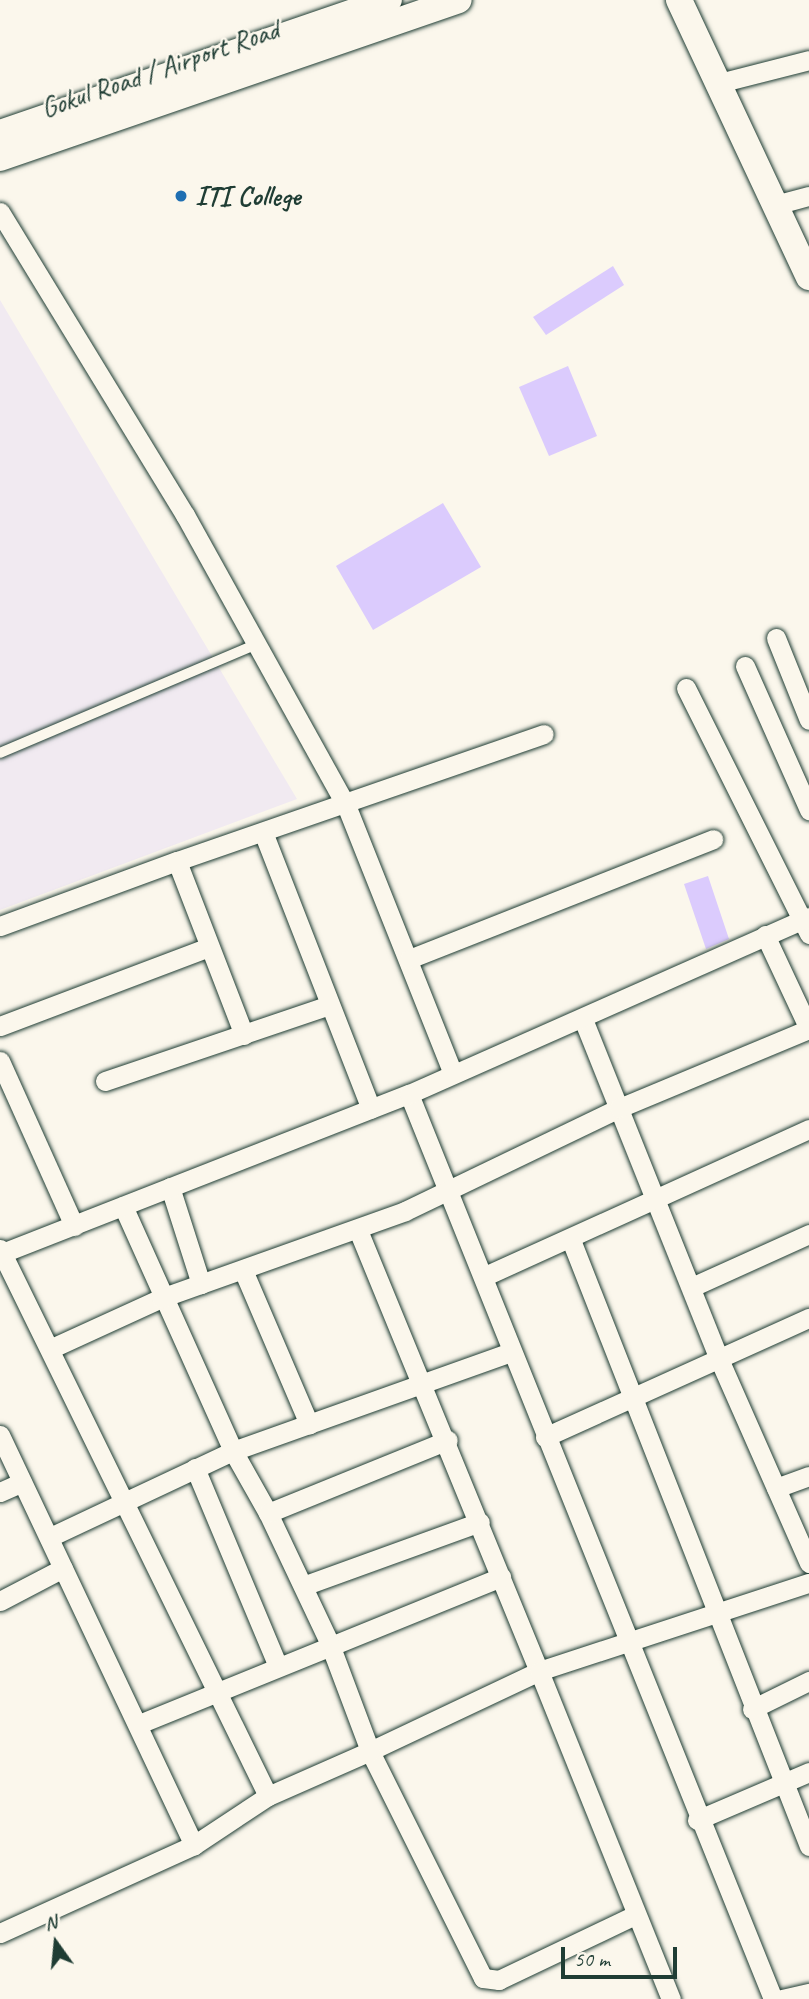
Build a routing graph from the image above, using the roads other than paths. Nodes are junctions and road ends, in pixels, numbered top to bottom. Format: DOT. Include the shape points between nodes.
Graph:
graph roads {
  1 [pos="389,0"];
  2 [pos="459,0"];
  3 [pos="679,0"];
  4 [pos="809,60"];
  5 [pos="715,84"];
  6 [pos="0,133"];
  7 [pos="0,158"];
  8 [pos="809,195"];
  9 [pos="775,205"];
  10 [pos="0,212"];
  11 [pos="809,277"];
  12 [pos="776,638"];
  13 [pos="257,644"];
  14 [pos="745,666"];
  15 [pos="687,688"];
  16 [pos="809,720"];
  17 [pos="544,734"];
  18 [pos="0,752"];
  19 [pos="346,805"];
  20 [pos="809,810"];
  21 [pos="263,832"];
  22 [pos="713,839"];
  23 [pos="177,861"];
  24 [pos="807,924"];
  25 [pos="0,926"];
  26 [pos="765,935"];
  27 [pos="209,947"];
  28 [pos="409,959"];
  29 [pos="329,1005"];
  30 [pos="583,1019"];
  31 [pos="0,1026"];
  32 [pos="809,1029"];
  33 [pos="244,1035"];
  34 [pos="0,1061"];
  35 [pos="453,1074"];
  36 [pos="105,1081"];
  37 [pos="409,1094"];
  38 [pos="619,1108"];
  39 [pos="371,1109"];
  40 [pos="809,1129"];
  41 [pos="170,1187"];
  42 [pos="451,1189"];
  43 [pos="654,1197"];
  44 [pos="123,1206"];
  45 [pos="74,1226"];
  46 [pos="358,1230"];
  47 [pos="809,1234"];
  48 [pos="571,1240"];
  49 [pos="1,1252"];
  50 [pos="243,1270"];
  51 [pos="485,1276"];
  52 [pos="201,1284"];
  53 [pos="694,1286"];
  54 [pos="161,1298"];
  55 [pos="809,1318"];
  56 [pos="52,1348"];
  57 [pos="510,1352"];
  58 [pos="719,1359"];
  59 [pos="422,1379"];
  60 [pos="635,1399"];
  61 [pos="309,1424"];
  62 [pos="0,1435"];
  63 [pos="545,1437"];
  64 [pos="448,1440"];
  65 [pos="233,1451"];
  66 [pos="195,1468"];
  67 [pos="809,1476"];
  68 [pos="22,1482"];
  69 [pos="776,1488"];
  70 [pos="0,1492"];
  71 [pos="125,1499"];
  72 [pos="268,1513"];
  73 [pos="480,1522"];
  74 [pos="50,1537"];
  75 [pos="809,1563"];
  76 [pos="63,1568"];
  77 [pos="501,1577"];
  78 [pos="809,1583"];
  79 [pos="303,1586"];
  80 [pos="0,1601"];
  81 [pos="719,1613"];
  82 [pos="634,1641"];
  83 [pos="329,1642"];
  84 [pos="278,1666"];
  85 [pos="539,1671"];
  86 [pos="809,1681"];
  87 [pos="217,1693"];
  88 [pos="752,1709"];
  89 [pos="139,1724"];
  90 [pos="370,1751"];
  91 [pos="809,1772"];
  92 [pos="783,1784"];
  93 [pos="268,1796"];
  94 [pos="697,1820"];
  95 [pos="194,1844"];
  96 [pos="809,1846"];
  97 [pos="635,1915"];
  98 [pos="0,1933"];
  99 [pos="809,1993"];
  100 [pos="671,1999"];
  101 [pos="783,1999"];
  1 -- 6 [label="main road, Gokul Road / Airport Road"];
  2 -- 7 [label="main road, Gokul Road / Airport Road"];
  3 -- 5 [label="main road"];
  4 -- 5 [label="street"];
  5 -- 9 [label="main road"];
  8 -- 9 [label="street"];
  9 -- 11 [label="main road"];
  10 -- 13 [label="street"];
  12 -- 16 [label="street"];
  13 -- 18 [label="lane"];
  13 -- 19 [label="street"];
  14 -- 20 [label="street"];
  15 -- 24 [label="street"];
  17 -- 19 [label="street"];
  19 -- 21 [label="street"];
  19 -- 28 [label="street"];
  21 -- 23 [label="street"];
  21 -- 29 [label="street"];
  22 -- 28 [label="street"];
  23 -- 25 [label="street"];
  23 -- 27 [label="street"];
  24 -- 26 [label="street"];
  26 -- 30 [label="street"];
  26 -- 32 [label="street"];
  27 -- 31 [label="street"];
  27 -- 33 [label="street"];
  28 -- 35 [label="street"];
  29 -- 33 [label="street"];
  29 -- 39 [label="street"];
  30 -- 35 [label="street"];
  30 -- 38 [label="street"];
  32 -- 38 [label="street"];
  33 -- 36 [label="street"];
  34 -- 45 [label="street"];
  35 -- 37 [label="street"];
  37 -- 39 [label="street"];
  37 -- 42 [label="street"];
  38 -- 42 [label="street"];
  38 -- 43 [label="street"];
  39 -- 41 [label="street"];
  40 -- 43 [label="street"];
  41 -- 44 [label="street"];
  41 -- 52 [label="street"];
  42 -- 46 [label="street"];
  42 -- 51 [label="street"];
  43 -- 48 [label="street"];
  43 -- 53 [label="street"];
  44 -- 45 [label="street"];
  44 -- 54 [label="street"];
  45 -- 49 [label="street"];
  46 -- 50 [label="street"];
  46 -- 59 [label="street"];
  47 -- 53 [label="street"];
  48 -- 51 [label="street"];
  48 -- 60 [label="street"];
  49 -- 56 [label="street"];
  50 -- 52 [label="street"];
  50 -- 61 [label="street"];
  51 -- 57 [label="street"];
  52 -- 54 [label="street"];
  53 -- 58 [label="street"];
  54 -- 56 [label="street"];
  54 -- 65 [label="street"];
  55 -- 58 [label="street"];
  56 -- 71 [label="street"];
  57 -- 59 [label="street"];
  57 -- 63 [label="street"];
  58 -- 60 [label="street"];
  58 -- 69 [label="street"];
  59 -- 61 [label="street"];
  59 -- 64 [label="street"];
  60 -- 63 [label="street"];
  60 -- 81 [label="street"];
  61 -- 65 [label="street"];
  62 -- 68 [label="street"];
  63 -- 82 [label="street"];
  64 -- 72 [label="street"];
  64 -- 73 [label="street"];
  65 -- 66 [label="street"];
  65 -- 72 [label="street"];
  66 -- 71 [label="street"];
  66 -- 84 [label="street"];
  67 -- 69 [label="street"];
  68 -- 70 [label="street"];
  68 -- 74 [label="street"];
  69 -- 75 [label="street"];
  71 -- 74 [label="street"];
  71 -- 87 [label="street"];
  72 -- 79 [label="street"];
  73 -- 77 [label="street"];
  73 -- 79 [label="street"];
  74 -- 76 [label="street"];
  76 -- 80 [label="street"];
  76 -- 89 [label="street"];
  77 -- 83 [label="street"];
  77 -- 85 [label="street"];
  78 -- 81 [label="street"];
  79 -- 83 [label="street"];
  81 -- 82 [label="street"];
  81 -- 88 [label="street"];
  82 -- 85 [label="street"];
  82 -- 94 [label="street"];
  83 -- 84 [label="street"];
  83 -- 90 [label="street"];
  84 -- 87 [label="street"];
  85 -- 90 [label="street"];
  85 -- 97 [label="street"];
  86 -- 88 [label="street"];
  87 -- 89 [label="street"];
  87 -- 93 [label="street"];
  88 -- 92 [label="street"];
  89 -- 95 [label="street"];
  90 -- 93 [label="street"];
  90 -- 97 [label="street" via="483,1978 499,1980"];
  91 -- 92 [label="street"];
  92 -- 94 [label="street"];
  92 -- 96 [label="street"];
  93 -- 95 [label="street"];
  94 -- 101 [label="street"];
  95 -- 98 [label="street"];
  97 -- 100 [label="street"];
  99 -- 101 [label="street"];
}
